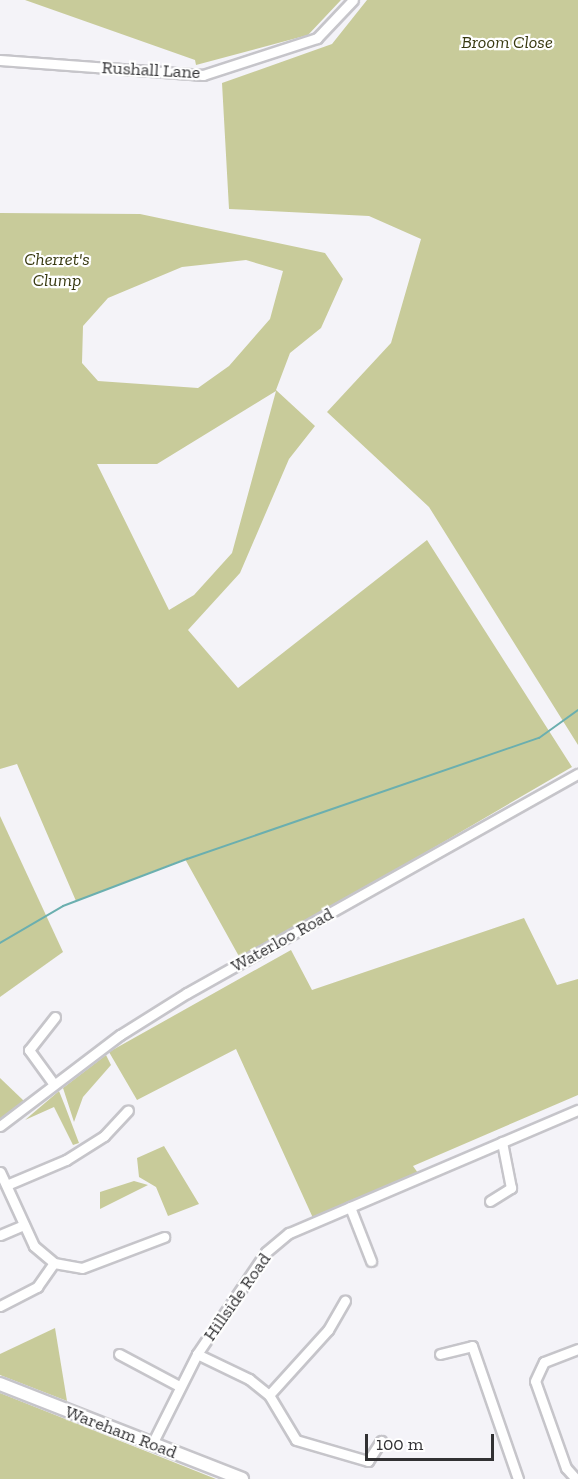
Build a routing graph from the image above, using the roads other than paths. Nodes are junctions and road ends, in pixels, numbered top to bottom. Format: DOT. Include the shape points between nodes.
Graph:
graph roads {
  1 [pos="353,0"];
  2 [pos="0,60"];
  3 [pos="578,774"];
  4 [pos="55,1017"];
  5 [pos="53,1083"];
  6 [pos="129,1110"];
  7 [pos="578,1110"];
  8 [pos="0,1126"];
  9 [pos="502,1142"];
  10 [pos="0,1172"];
  11 [pos="9,1184"];
  12 [pos="490,1201"];
  13 [pos="350,1207"];
  14 [pos="24,1225"];
  15 [pos="0,1235"];
  16 [pos="164,1237"];
  17 [pos="371,1261"];
  18 [pos="54,1263"];
  19 [pos="345,1300"];
  20 [pos="0,1306"];
  21 [pos="578,1349"];
  22 [pos="119,1354"];
  23 [pos="197,1354"];
  24 [pos="440,1354"];
  25 [pos="0,1384"];
  26 [pos="177,1385"];
  27 [pos="269,1395"];
  28 [pos="381,1441"];
  29 [pos="152,1444"];
  30 [pos="242,1479"];
  31 [pos="518,1479"];
  32 [pos="576,1479"];
  1 -- 2 [label="street, Rushall Lane" via="317,38 203,75"];
  3 -- 5 [label="street, Waterloo Road" via="187,993"];
  4 -- 5 [label="street" via="29,1050"];
  5 -- 8 [label="street, Waterloo Road"];
  6 -- 11 [label="street" via="104,1136 66,1160"];
  7 -- 9 [label="street, Hillside Road"];
  9 -- 12 [label="street" via="511,1188"];
  9 -- 13 [label="street, Hillside Road"];
  10 -- 11 [label="street"];
  11 -- 14 [label="street"];
  13 -- 17 [label="street"];
  13 -- 23 [label="street, Hillside Road" via="289,1233 266,1252"];
  14 -- 15 [label="street"];
  14 -- 18 [label="street" via="34,1246"];
  16 -- 18 [label="street" via="82,1268"];
  18 -- 20 [label="street" via="37,1287"];
  19 -- 27 [label="street" via="328,1330"];
  21 -- 32 [label="street" via="544,1362 536,1381 566,1468"];
  22 -- 26 [label="street"];
  23 -- 26 [label="street, Hillside Road"];
  23 -- 27 [label="street" via="249,1379"];
  24 -- 31 [label="street" via="472,1347"];
  25 -- 29 [label="street, Wareham Road"];
  26 -- 29 [label="street, Hillside Road"];
  27 -- 28 [label="street" via="296,1440 368,1461"];
  29 -- 30 [label="street, Wareham Road"];
}
